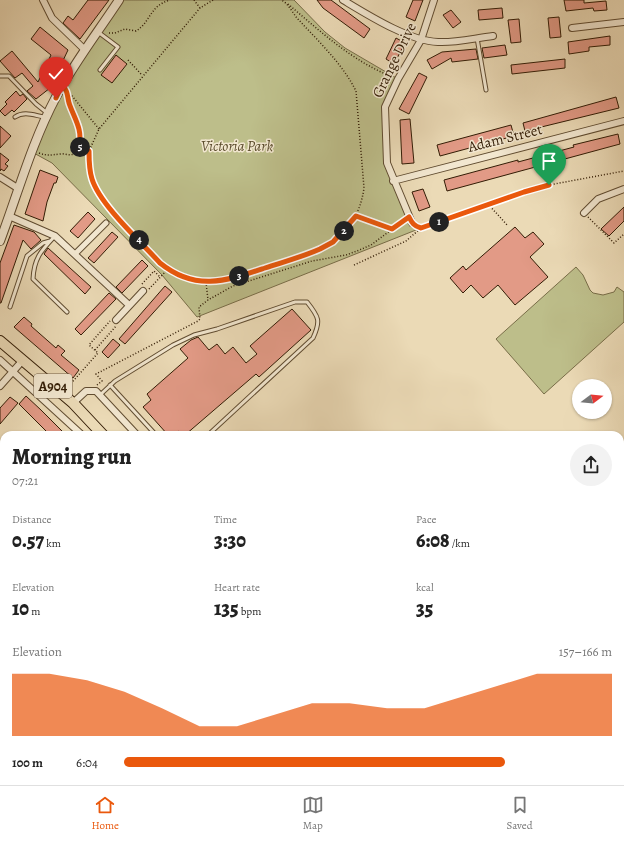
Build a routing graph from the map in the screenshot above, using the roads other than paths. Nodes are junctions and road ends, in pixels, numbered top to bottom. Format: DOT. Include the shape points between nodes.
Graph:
graph roads {
  1 [pos="43,0"];
  2 [pos="119,0"];
  3 [pos="343,0"];
  4 [pos="434,0"];
  5 [pos="624,22"];
  6 [pos="572,28"];
  7 [pos="98,31"];
  8 [pos="493,36"];
  9 [pos="477,38"];
  10 [pos="421,40"];
  11 [pos="85,50"];
  12 [pos="100,70"];
  13 [pos="0,76"];
  14 [pos="486,90"];
  15 [pos="47,116"];
  16 [pos="15,117"];
  17 [pos="624,121"];
  18 [pos="0,177"];
  19 [pos="393,181"];
  20 [pos="19,189"];
  21 [pos="624,189"];
  22 [pos="584,213"];
  23 [pos="9,216"];
  24 [pos="106,223"];
  25 [pos="412,223"];
  26 [pos="55,236"];
  27 [pos="0,241"];
  28 [pos="50,241"];
  29 [pos="75,254"];
  30 [pos="142,288"];
  31 [pos="129,305"];
  32 [pos="10,307"];
  33 [pos="67,312"];
  34 [pos="114,319"];
  35 [pos="0,342"];
  36 [pos="0,360"];
  37 [pos="23,360"];
  38 [pos="14,372"];
  39 [pos="110,385"];
  40 [pos="0,386"];
  41 [pos="100,395"];
  42 [pos="73,403"];
  43 [pos="78,431"];
  44 [pos="99,431"];
  45 [pos="133,431"];
  46 [pos="152,431"];
  47 [pos="212,431"];
  1 -- 11 [label="street" via="52,18"];
  2 -- 7 [label="street"];
  3 -- 10 [label="street"];
  4 -- 10 [label="street, Grange Drive"];
  5 -- 6 [label="street"];
  7 -- 11 [label="street"];
  7 -- 12 [label="lane" via="118,47"];
  8 -- 9 [label="street"];
  9 -- 10 [label="street" via="438,42"];
  9 -- 14 [label="lane"];
  10 -- 19 [label="street, Grange Drive" via="385,107 387,163"];
  11 -- 15 [label="street" via="62,85"];
  13 -- 15 [label="lane" via="8,76"];
  15 -- 16 [label="lane" via="20,113"];
  15 -- 20 [label="street"];
  17 -- 19 [label="street, Adam Street"];
  18 -- 20 [label="street"];
  19 -- 25 [label="street, Grange Drive"];
  20 -- 23 [label="street"];
  21 -- 22 [label="street" via="598,199"];
  23 -- 26 [label="street"];
  23 -- 27 [label="street"];
  24 -- 29 [label="street"];
  26 -- 28 [label="lane"];
  26 -- 29 [label="street"];
  28 -- 32 [label="lane" via="27,256"];
  28 -- 33 [label="lane" via="39,252 33,279"];
  29 -- 31 [label="street"];
  30 -- 31 [label="street"];
  31 -- 34 [label="street"];
  35 -- 37 [label="main road, A904"];
  36 -- 38 [label="street"];
  37 -- 38 [label="street"];
  37 -- 42 [label="main road, A904"];
  38 -- 40 [label="street"];
  38 -- 43 [label="street"];
  39 -- 41 [label="lane"];
  39 -- 46 [label="lane"];
  39 -- 47 [label="lane" via="173,345 194,335 295,302 307,302 318,315 319,327 313,338"];
  41 -- 42 [label="street" via="91,390 83,393"];
  41 -- 45 [label="street"];
  42 -- 44 [label="main road, A904"];
}
